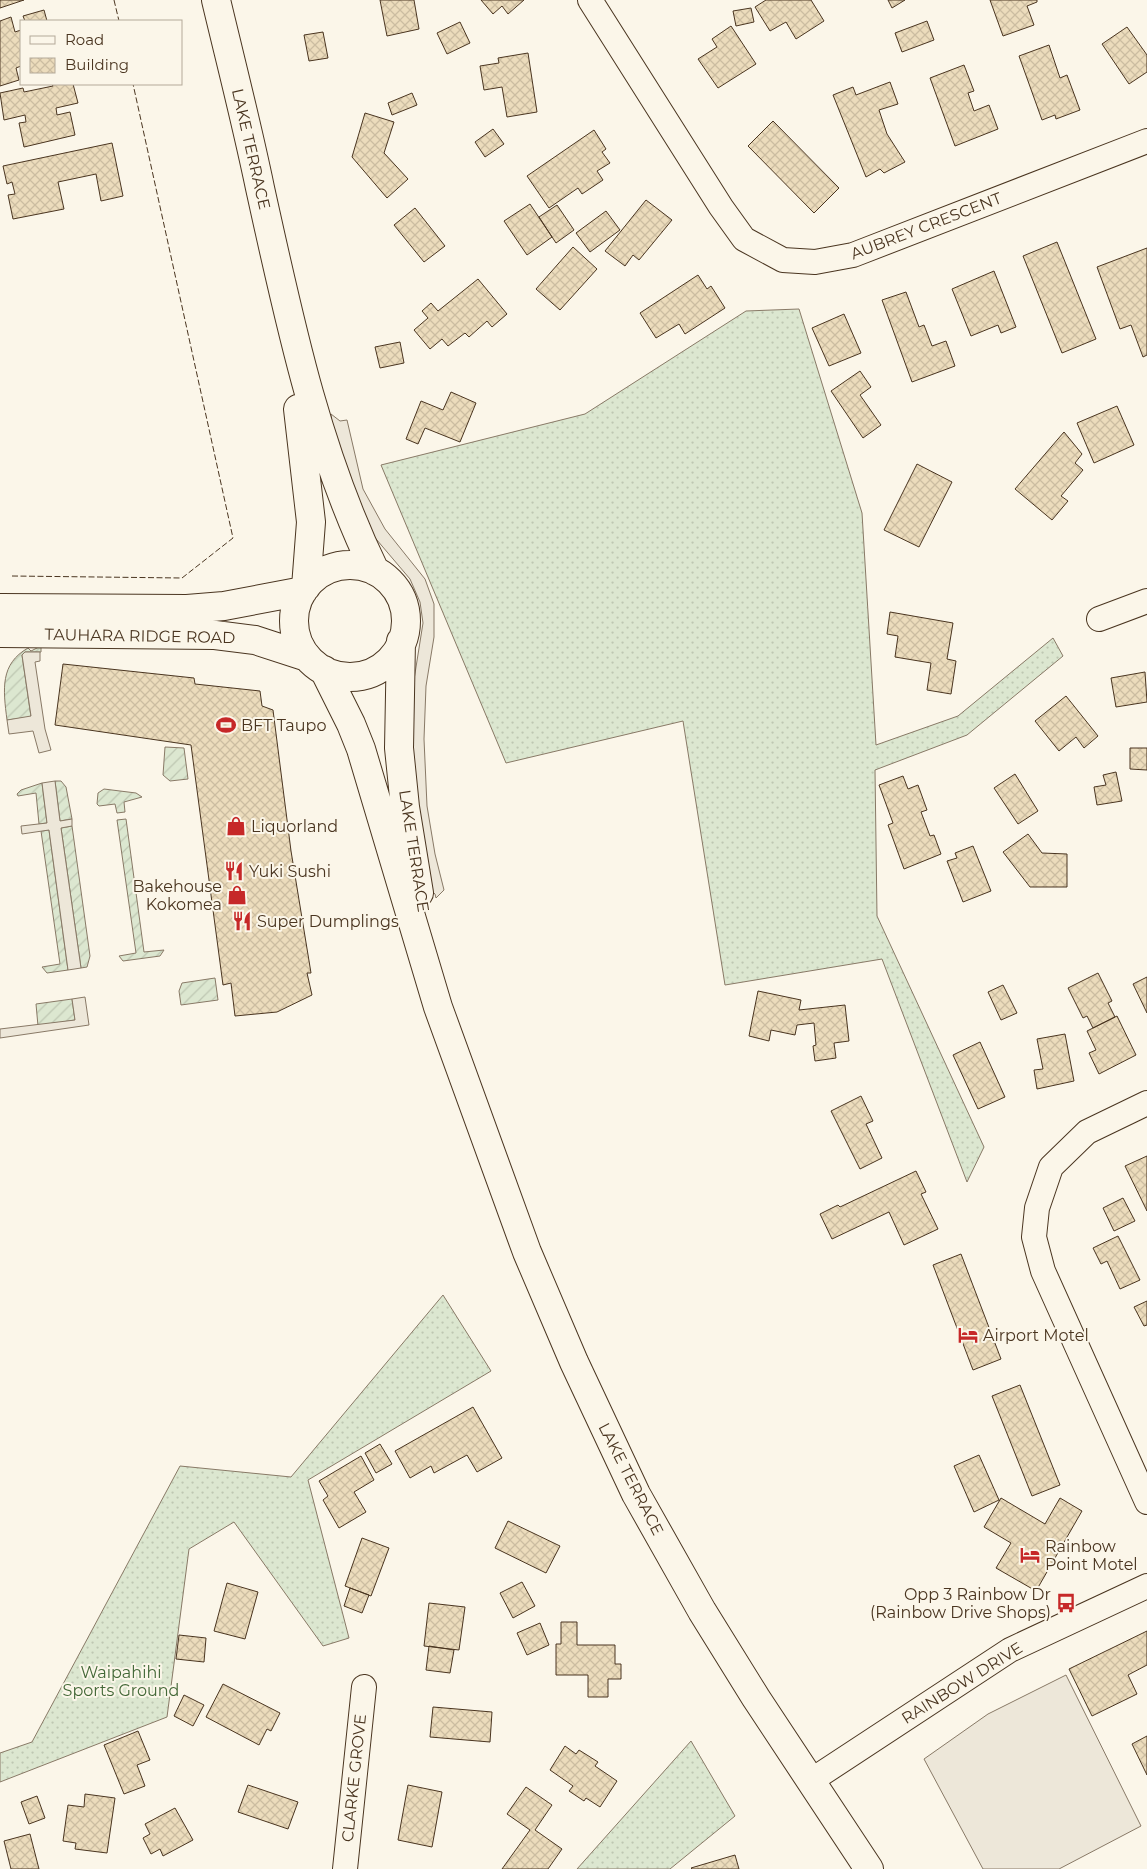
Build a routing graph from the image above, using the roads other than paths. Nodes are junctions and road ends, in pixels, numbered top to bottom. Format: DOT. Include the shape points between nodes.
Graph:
graph roads {
  1 [pos="216,0"];
  2 [pos="590,0"];
  3 [pos="1147,141"];
  4 [pos="284,298"];
  5 [pos="375,571"];
  6 [pos="305,589"];
  7 [pos="1147,601"];
  8 [pos="0,608"];
  9 [pos="1100,619"];
  10 [pos="0,633"];
  11 [pos="401,641"];
  12 [pos="315,664"];
  13 [pos="457,1057"];
  14 [pos="1147,1103"];
  15 [pos="1147,1502"];
  16 [pos="1147,1586"];
  17 [pos="364,1687"];
  18 [pos="812,1780"];
  19 [pos="345,1869"];
  20 [pos="869,1869"];
  1 -- 4 [label="main road, LAKE TERRACE"];
  2 -- 3 [label="street, AUBREY CRESCENT" via="744,239 782,260 815,262 852,255"];
  4 -- 5 [label="main road, LAKE TERRACE" via="329,460"];
  4 -- 6 [label="main road, LAKE TERRACE" via="310,513 310,562"];
  5 -- 6 [label="main road" via="359,566 332,568 324,571"];
  5 -- 11 [label="main road" via="390,582 403,606 405,623"];
  6 -- 8 [label="main road, TAUHARA RIDGE ROAD" via="224,606 187,609"];
  6 -- 12 [label="main road" via="296,605 294,624 297,639"];
  7 -- 9 [label="street"];
  10 -- 12 [label="main road, TAUHARA RIDGE ROAD" via="215,635 255,640"];
  11 -- 12 [label="main road" via="388,661 364,675 340,676"];
  11 -- 13 [label="main road, LAKE TERRACE" via="399,732 405,807 424,916"];
  12 -- 13 [label="main road, LAKE TERRACE" via="352,724 427,974"];
  13 -- 18 [label="main road, LAKE TERRACE" via="542,1292 636,1494 702,1612"];
  14 -- 15 [label="street" via="1087,1132 1050,1167 1037,1208 1034,1237 1043,1271"];
  16 -- 18 [label="street, RAINBOW DRIVE" via="1010,1650"];
  17 -- 19 [label="street, CLARKE GROVE"];
  18 -- 20 [label="main road, LAKE TERRACE"];
}
